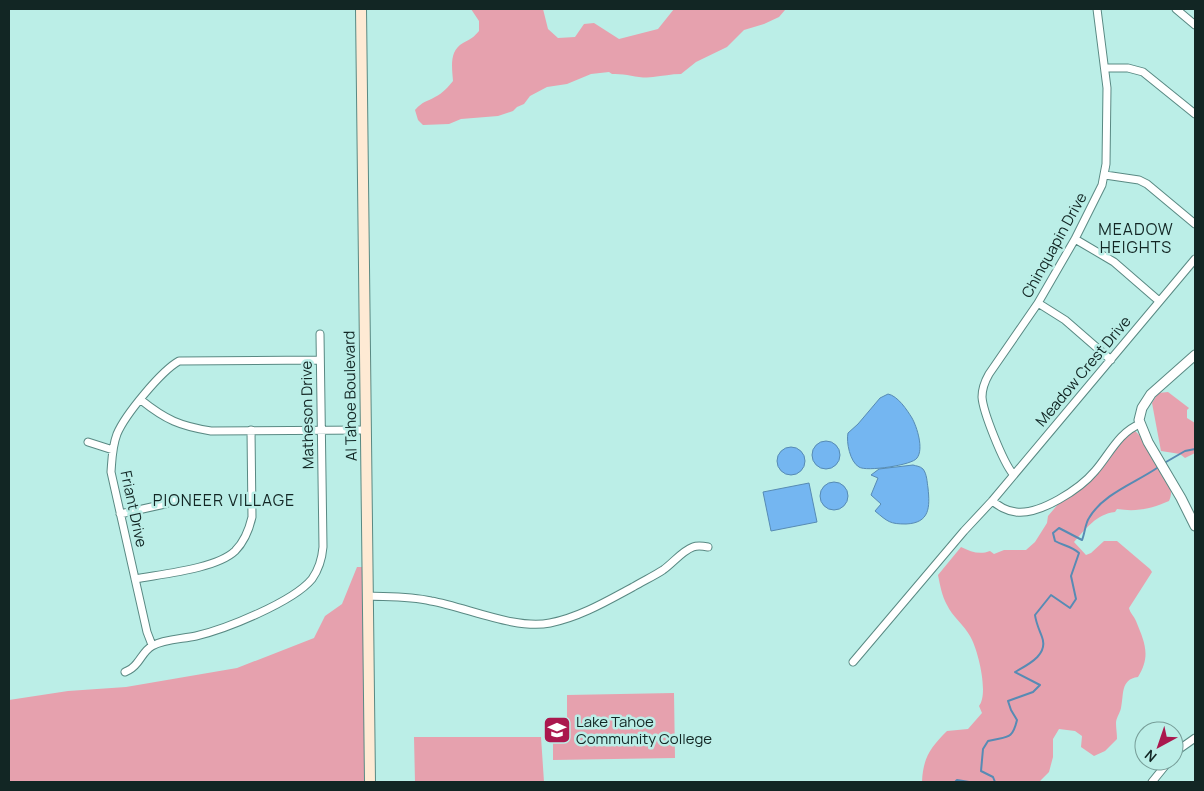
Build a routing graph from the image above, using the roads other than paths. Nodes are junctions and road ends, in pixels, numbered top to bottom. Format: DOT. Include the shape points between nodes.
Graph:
graph roads {
  1 [pos="361,9"];
  2 [pos="1097,9"];
  3 [pos="1176,9"];
  4 [pos="1195,25"];
  5 [pos="1106,68"];
  6 [pos="1195,114"];
  7 [pos="1104,175"];
  8 [pos="1195,224"];
  9 [pos="1075,239"];
  10 [pos="1195,260"];
  11 [pos="1159,301"];
  12 [pos="1038,303"];
  13 [pos="320,334"];
  14 [pos="1195,354"];
  15 [pos="320,360"];
  16 [pos="1110,360"];
  17 [pos="141,400"];
  18 [pos="1140,424"];
  19 [pos="251,430"];
  20 [pos="321,430"];
  21 [pos="366,430"];
  22 [pos="88,442"];
  23 [pos="113,450"];
  24 [pos="1013,474"];
  25 [pos="177,499"];
  26 [pos="992,501"];
  27 [pos="120,514"];
  28 [pos="1195,526"];
  29 [pos="708,547"];
  30 [pos="135,579"];
  31 [pos="367,596"];
  32 [pos="152,645"];
  33 [pos="853,662"];
  34 [pos="125,672"];
  35 [pos="1195,738"];
  36 [pos="1184,746"];
  37 [pos="1161,771"];
  38 [pos="370,782"];
  39 [pos="1152,782"];
  1 -- 21 [label="main road, Al Tahoe Boulevard"];
  2 -- 5 [label="street, Chinquapin Drive"];
  3 -- 4 [label="street"];
  5 -- 6 [label="street" via="1143,72"];
  5 -- 7 [label="street, Chinquapin Drive" via="1108,108"];
  7 -- 8 [label="street" via="1147,184"];
  7 -- 9 [label="street, Chinquapin Drive" via="1097,197"];
  9 -- 11 [label="street" via="1114,262"];
  9 -- 12 [label="street, Chinquapin Drive"];
  10 -- 11 [label="street, Meadow Crest Drive"];
  11 -- 16 [label="street, Meadow Crest Drive"];
  12 -- 16 [label="street" via="1065,320"];
  12 -- 24 [label="street, Chinquapin Drive" via="989,374 982,395 1001,454"];
  13 -- 15 [label="street, Matheson Drive"];
  14 -- 18 [label="street" via="1146,400"];
  15 -- 17 [label="street, Friant Drive" via="179,362 166,370"];
  15 -- 20 [label="street, Matheson Drive"];
  16 -- 24 [label="street, Meadow Crest Drive"];
  17 -- 19 [label="street" via="178,424 211,431"];
  17 -- 23 [label="street, Friant Drive" via="123,422"];
  18 -- 26 [label="street" via="1122,435 1088,478 1042,507 1014,512"];
  18 -- 28 [label="street"];
  19 -- 20 [label="street"];
  19 -- 30 [label="street" via="252,517 243,541 234,552 209,565"];
  20 -- 21 [label="street"];
  20 -- 32 [label="street, Matheson Drive" via="323,547 322,560 311,580 278,602 237,622 198,636"];
  21 -- 31 [label="main road, Al Tahoe Boulevard"];
  22 -- 23 [label="street"];
  23 -- 27 [label="street, Friant Drive" via="111,472"];
  24 -- 26 [label="street, Meadow Crest Drive"];
  25 -- 27 [label="street"];
  26 -- 33 [label="street, Meadow Crest Drive"];
  27 -- 30 [label="street, Friant Drive"];
  29 -- 31 [label="street" via="688,549 662,570 605,603 549,624 478,615 458,606 429,600"];
  30 -- 32 [label="street, Friant Drive"];
  31 -- 38 [label="main road, Al Tahoe Boulevard"];
  32 -- 34 [label="street" via="136,665"];
  35 -- 36 [label="street"];
  37 -- 39 [label="street"];
}
